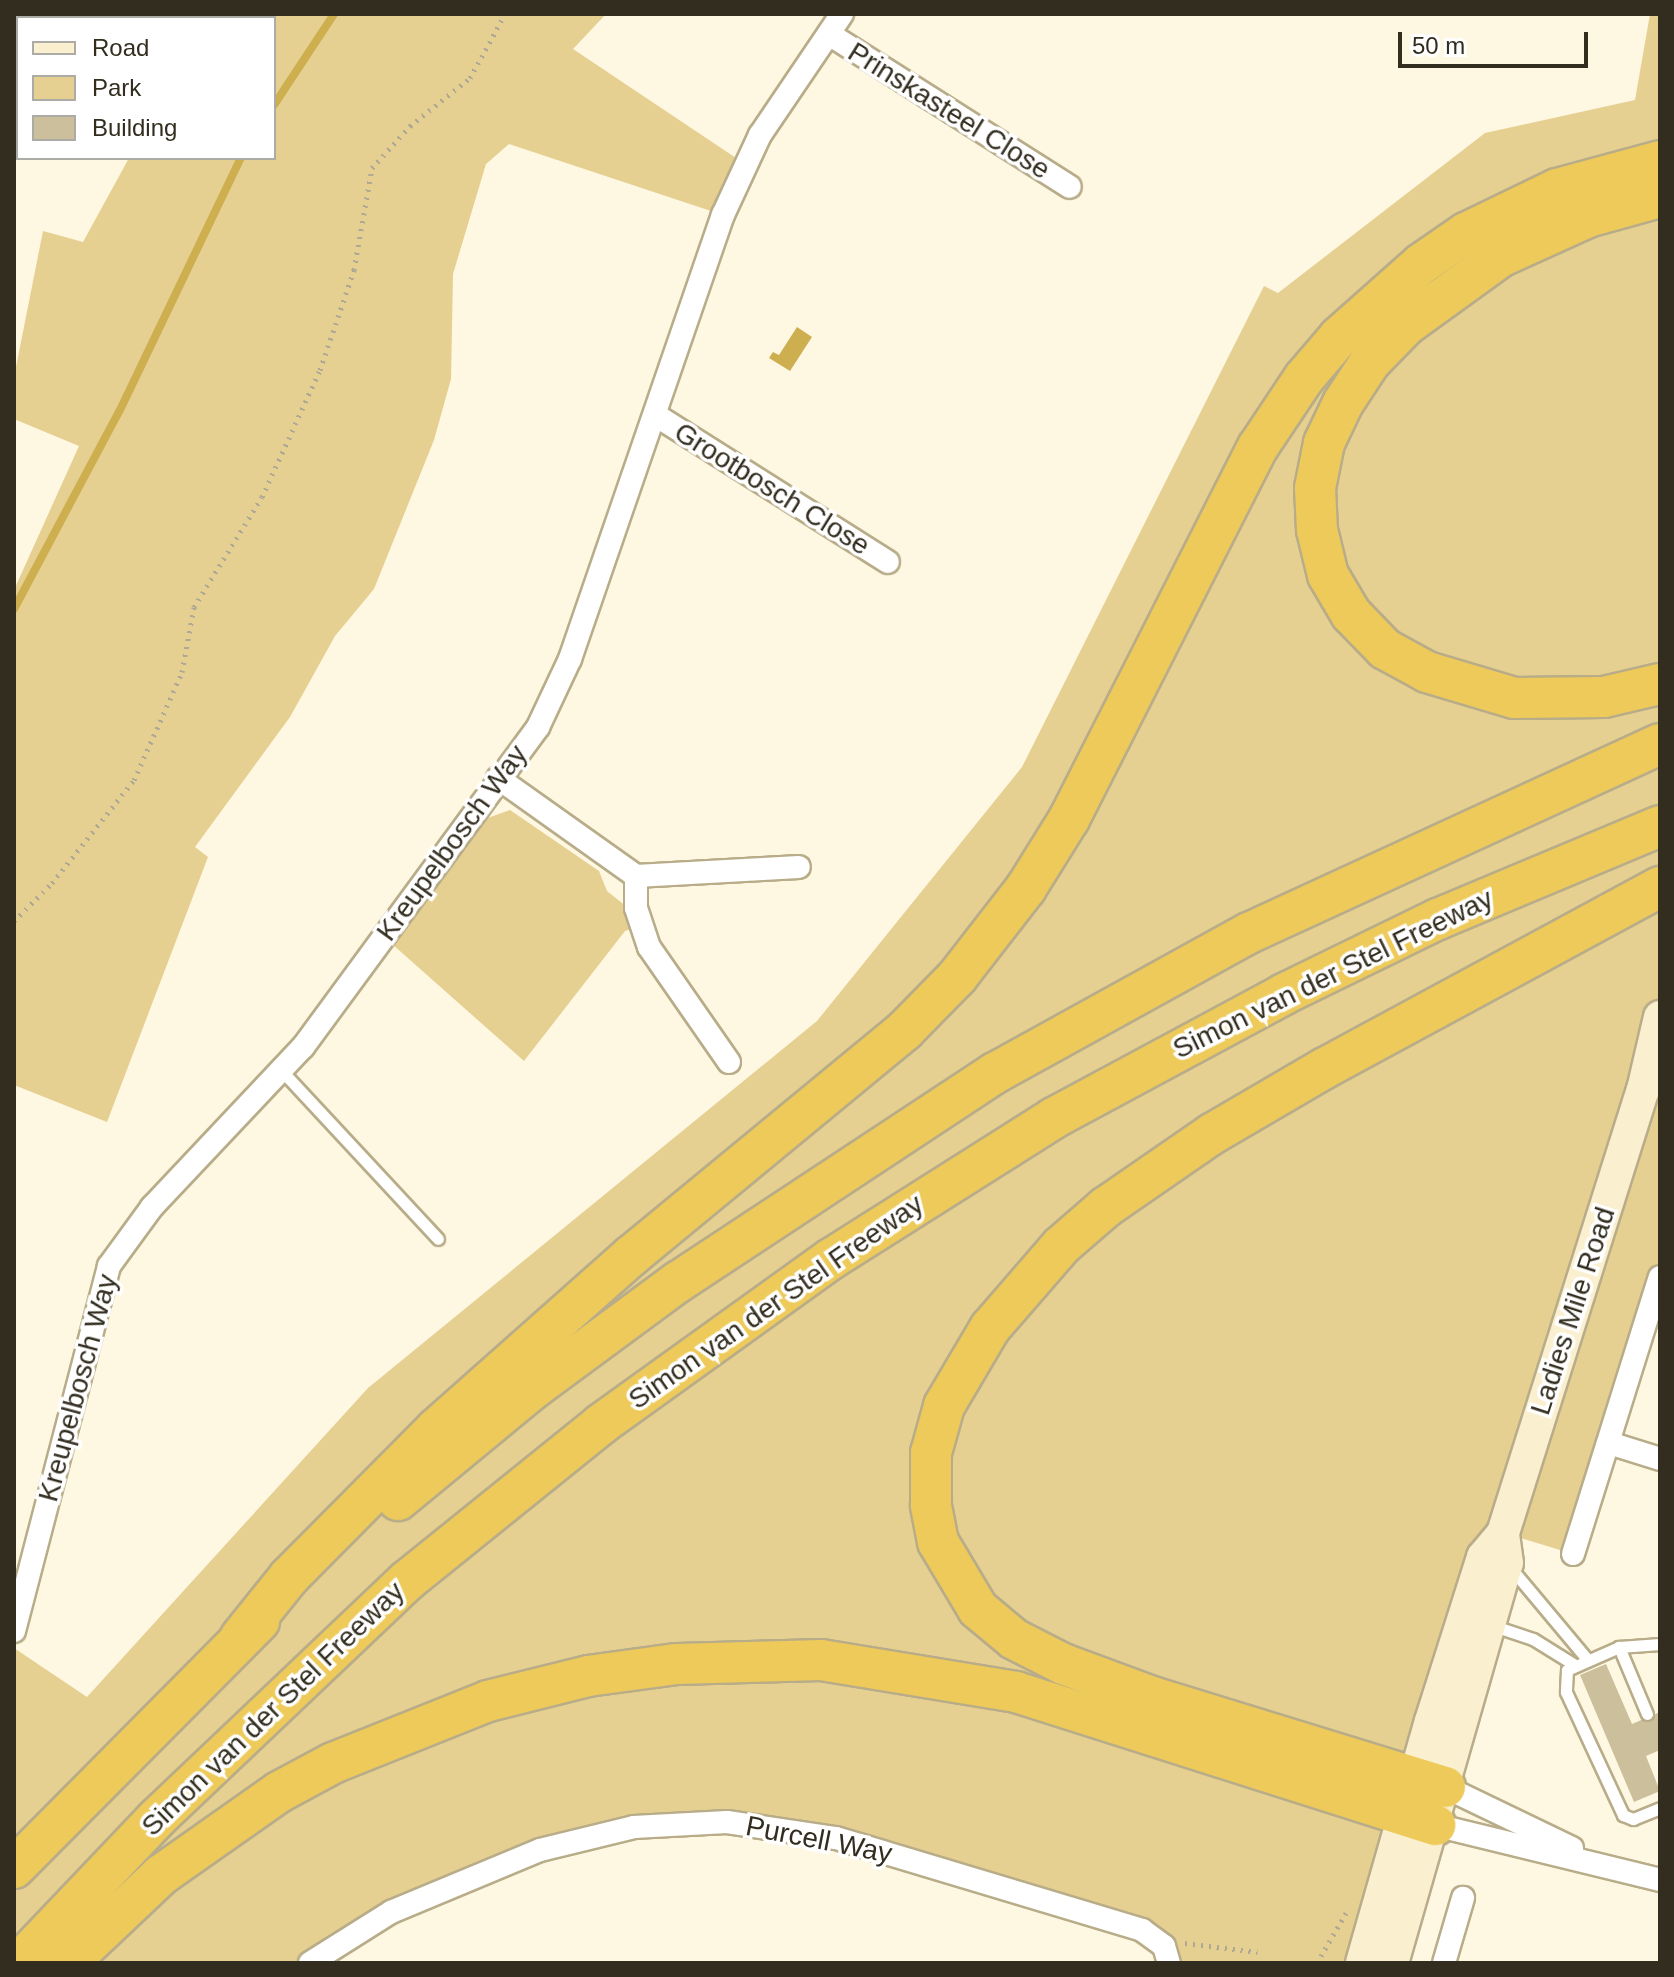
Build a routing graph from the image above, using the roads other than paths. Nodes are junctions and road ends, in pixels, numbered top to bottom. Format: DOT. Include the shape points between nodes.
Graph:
graph roads {
  1 [pos="842,14"];
  2 [pos="829,34"];
  3 [pos="1660,161"];
  4 [pos="1070,187"];
  5 [pos="1660,197"];
  6 [pos="657,416"];
  7 [pos="888,562"];
  8 [pos="1660,684"];
  9 [pos="1660,744"];
  10 [pos="498,778"];
  11 [pos="1660,826"];
  12 [pos="799,867"];
  13 [pos="636,876"];
  14 [pos="1660,887"];
  15 [pos="1660,1017"];
  16 [pos="1660,1051"];
  17 [pos="729,1062"];
  18 [pos="282,1071"];
  19 [pos="1643,1090"];
  20 [pos="438,1239"];
  21 [pos="1660,1277"];
  22 [pos="1609,1443"];
  23 [pos="1660,1459"];
  24 [pos="1505,1548"];
  25 [pos="1573,1554"];
  26 [pos="1491,1625"];
  27 [pos="14,1631"];
  28 [pos="240,1638"];
  29 [pos="1660,1644"];
  30 [pos="1619,1647"];
  31 [pos="1587,1659"];
  32 [pos="1575,1665"];
  33 [pos="1647,1714"];
  34 [pos="1430,1782"];
  35 [pos="1660,1808"];
  36 [pos="1419,1820"];
  37 [pos="1605,1864"];
  38 [pos="14,1868"];
  39 [pos="1660,1880"];
  40 [pos="1463,1898"];
  41 [pos="1163,1949"];
  42 [pos="19,1963"];
  43 [pos="68,1963"];
  44 [pos="310,1963"];
  45 [pos="1362,1963"];
  46 [pos="1392,1963"];
  47 [pos="1444,1963"];
  1 -- 2 [label="street, Kreupelbosch Way"];
  2 -- 4 [label="street, Prinskasteel Close"];
  2 -- 6 [label="street, Kreupelbosch Way" via="745,164"];
  3 -- 28 [label="highway" via="1557,189 1466,233 1421,264 1339,337 1258,447 1069,819 1026,888 957,977 904,1031 631,1256 436,1429 289,1577"];
  5 -- 8 [label="highway" via="1588,217 1500,257 1406,325 1370,362 1343,403 1324,443 1315,488 1317,530 1328,575 1351,614 1395,655 1475,691 1514,698 1604,697"];
  6 -- 7 [label="street, Grootbosch Close"];
  6 -- 10 [label="street, Kreupelbosch Way" via="555,693 538,727"];
  9 -- 28 [label="highway" via="1249,933 995,1073 801,1196 534,1388"];
  10 -- 13 [label="street"];
  10 -- 18 [label="street, Kreupelbosch Way"];
  11 -- 42 [label="highway, Simon van der Stel Freeway" via="1438,919 1284,994 1054,1118 831,1259 601,1424 408,1580 157,1818"];
  12 -- 13 [label="street"];
  13 -- 17 [label="street" via="636,908 649,947"];
  14 -- 34 [label="highway" via="1325,1068 1212,1134 1106,1207 1061,1246 990,1328 944,1406 931,1453 931,1505 938,1542 978,1609 1014,1639 1063,1664 1155,1698"];
  15 -- 19 [label="main road, Ladies Mile Road"];
  16 -- 19 [label="main road, Ladies Mile Road"];
  18 -- 20 [label="lane"];
  18 -- 27 [label="street, Kreupelbosch Way" via="152,1207 109,1266"];
  19 -- 24 [label="main road, Ladies Mile Road"];
  21 -- 22 [label="street"];
  22 -- 23 [label="street"];
  22 -- 25 [label="street"];
  24 -- 26 [label="main road, Ladies Mile Road"];
  24 -- 31 [label="lane"];
  24 -- 34 [label="main road, Ladies Mile Road" via="1483,1557"];
  26 -- 32 [label="lane" via="1533,1639"];
  26 -- 34 [label="main road, Ladies Mile Road"];
  28 -- 38 [label="highway"];
  29 -- 30 [label="lane"];
  30 -- 31 [label="lane"];
  30 -- 33 [label="lane"];
  31 -- 32 [label="lane"];
  32 -- 35 [label="lane" via="1567,1670 1564,1686 1620,1810 1633,1819"];
  34 -- 36 [label="main road, Ladies Mile Road"];
  34 -- 37 [label="street"];
  36 -- 37 [label="street"];
  36 -- 43 [label="highway" via="1016,1692 821,1660 677,1664 588,1676 488,1701 333,1763 279,1792 161,1875"];
  36 -- 45 [label="main road, Ladies Mile Road"];
  36 -- 46 [label="main road, Ladies Mile Road"];
  37 -- 39 [label="street"];
  40 -- 47 [label="street"];
  41 -- 44 [label="street, Purcell Way" via="836,1838 727,1822 634,1827 540,1850 391,1912"];
}
